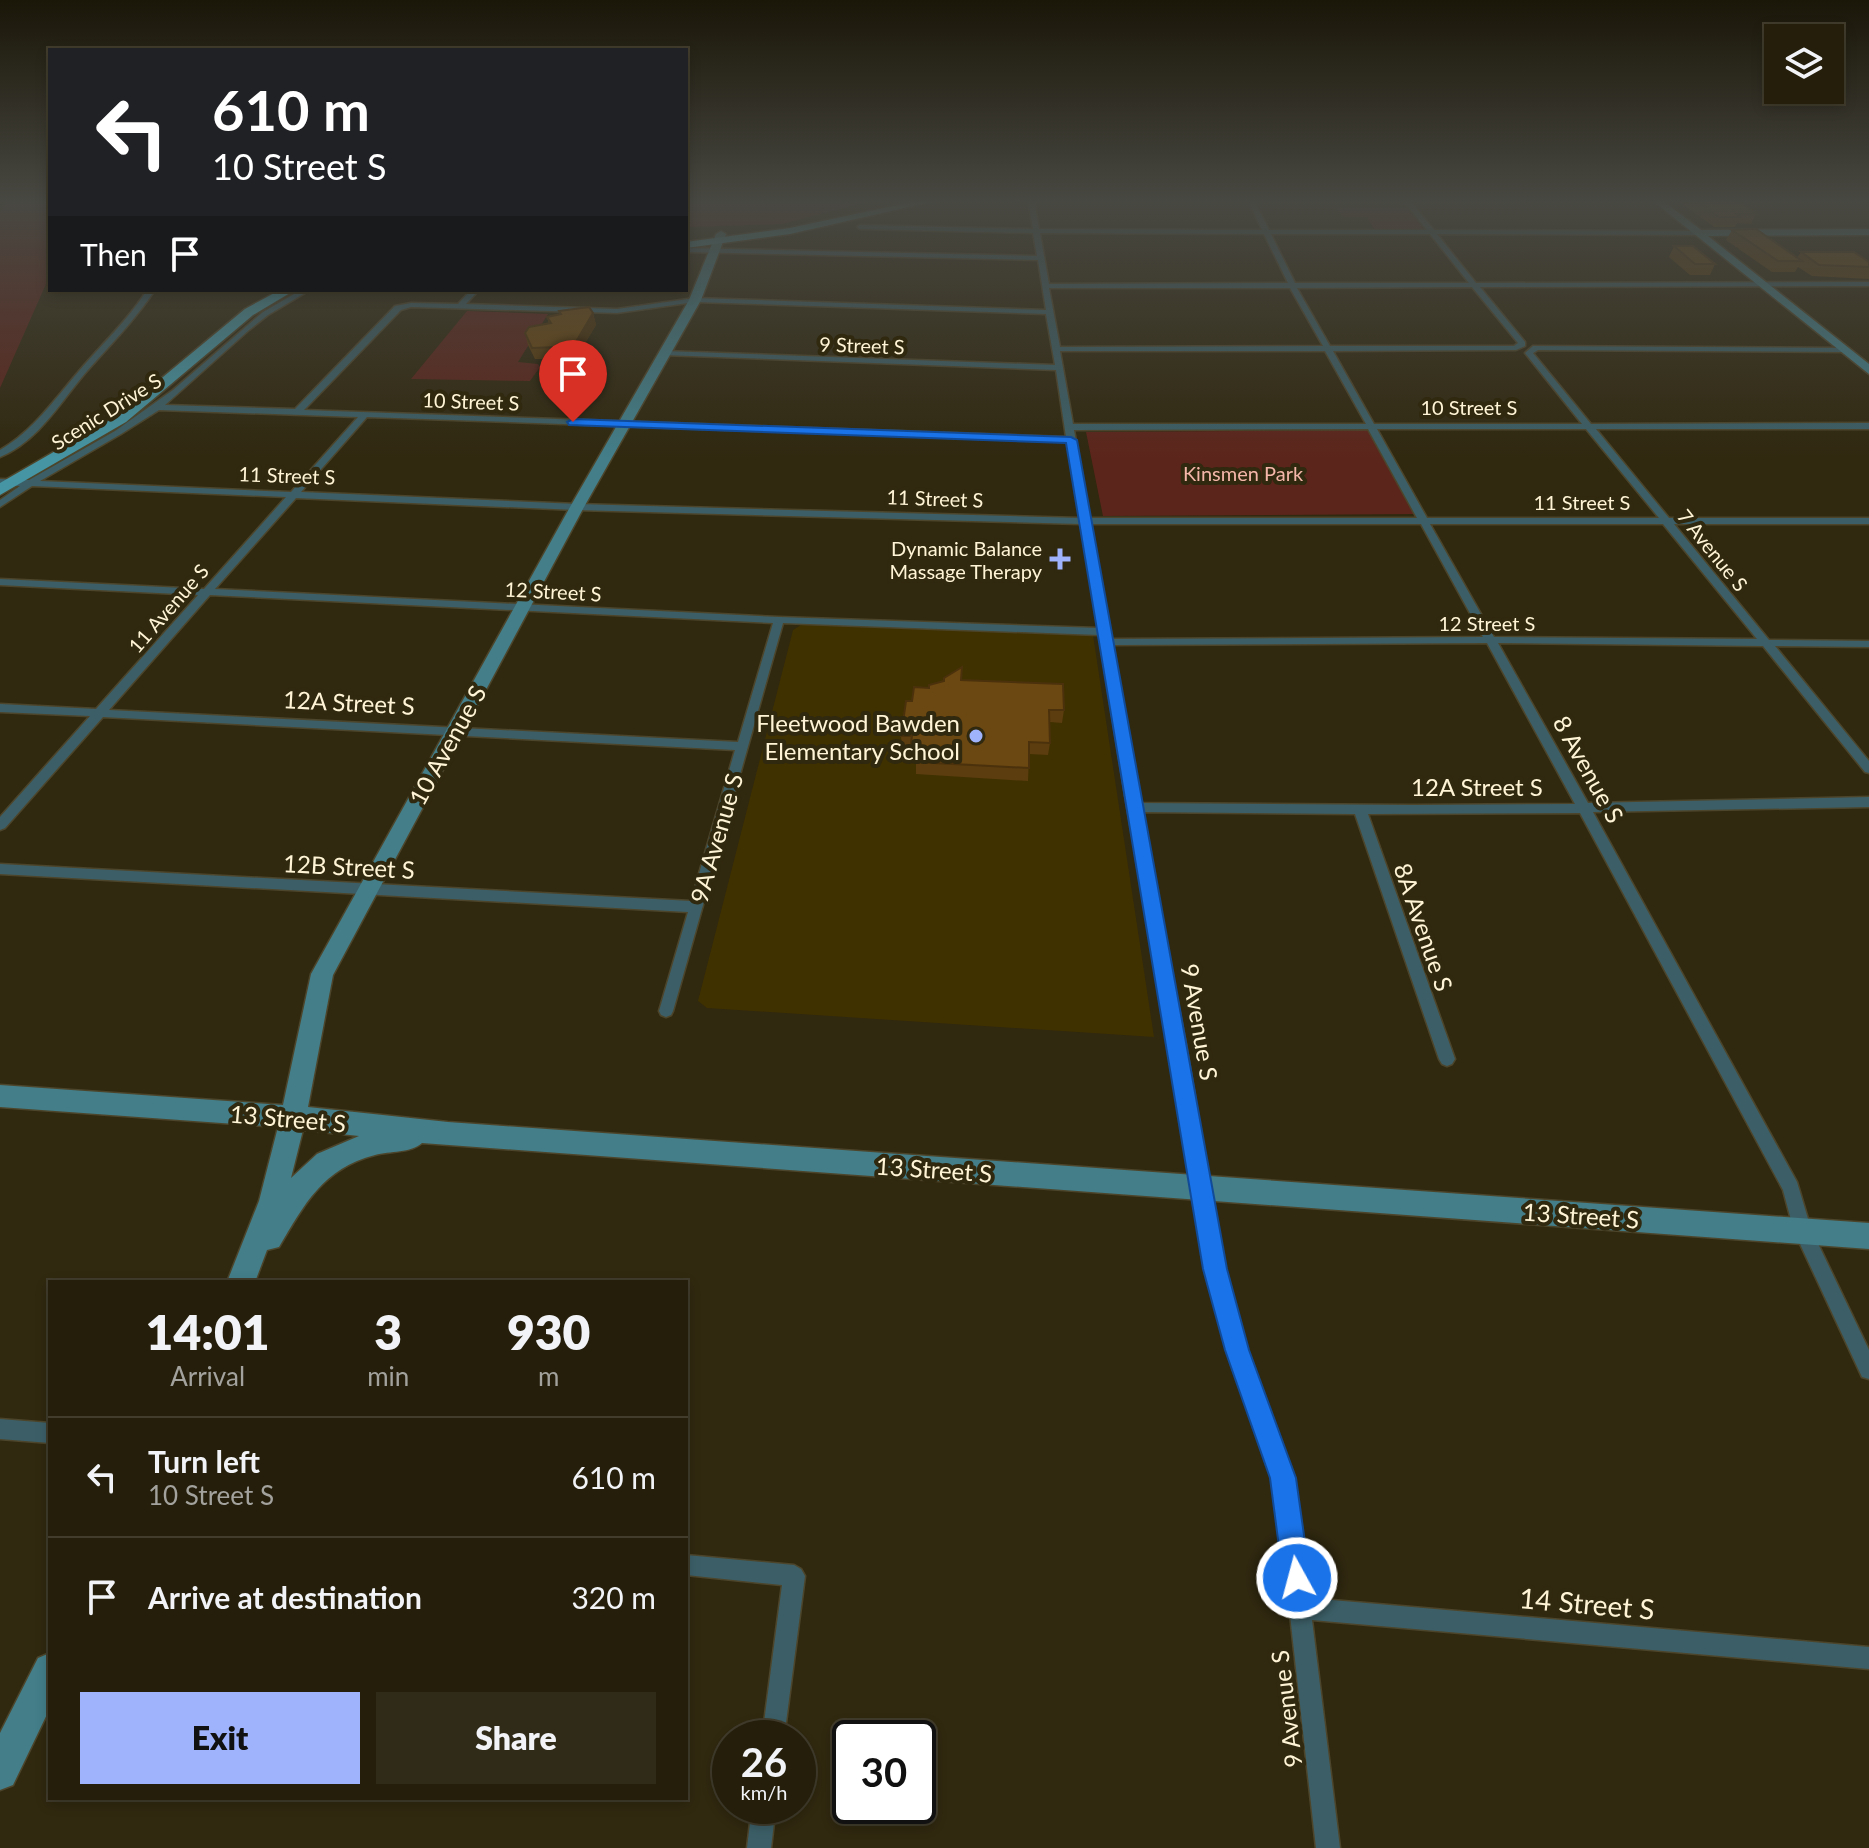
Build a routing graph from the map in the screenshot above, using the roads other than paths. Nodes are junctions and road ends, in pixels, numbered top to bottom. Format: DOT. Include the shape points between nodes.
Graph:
graph roads {
  1 [pos="701,286"];
  2 [pos="1046,286"];
  3 [pos="1293,286"];
  4 [pos="1478,286"];
  5 [pos="1772,286"];
  6 [pos="1773,286"];
  7 [pos="150,292"];
  8 [pos="266,292"];
  9 [pos="285,292"];
  10 [pos="302,292"];
  11 [pos="473,292"];
  12 [pos="695,300"];
  13 [pos="461,305"];
  14 [pos="1050,312"];
  15 [pos="1328,348"];
  16 [pos="1525,348"];
  17 [pos="1056,349"];
  18 [pos="1843,350"];
  19 [pos="1867,352"];
  20 [pos="664,353"];
  21 [pos="1059,368"];
  22 [pos="1869,370"];
  23 [pos="157,407"];
  24 [pos="297,412"];
  25 [pos="364,415"];
  26 [pos="625,424"];
  27 [pos="1588,424"];
  28 [pos="1371,425"];
  29 [pos="1869,426"];
  30 [pos="1069,427"];
  31 [pos="1071,440"];
  32 [pos="0,454"];
  33 [pos="2,483"];
  34 [pos="27,484"];
  35 [pos="292,493"];
  36 [pos="0,504"];
  37 [pos="577,507"];
  38 [pos="1424,520"];
  39 [pos="1666,520"];
  40 [pos="1085,521"];
  41 [pos="1869,521"];
  42 [pos="0,582"];
  43 [pos="205,592"];
  44 [pos="523,607"];
  45 [pos="779,620"];
  46 [pos="1105,637"];
  47 [pos="1490,640"];
  48 [pos="1767,644"];
  49 [pos="1869,644"];
  50 [pos="0,708"];
  51 [pos="100,712"];
  52 [pos="455,729"];
  53 [pos="743,746"];
  54 [pos="1869,769"];
  55 [pos="1869,802"];
  56 [pos="1133,807"];
  57 [pos="1583,808"];
  58 [pos="1360,809"];
  59 [pos="0,825"];
  60 [pos="0,869"];
  61 [pos="368,889"];
  62 [pos="696,907"];
  63 [pos="666,1011"];
  64 [pos="1447,1059"];
  65 [pos="0,1096"];
  66 [pos="293,1117"];
  67 [pos="448,1134"];
  68 [pos="1202,1189"];
  69 [pos="1803,1231"];
  70 [pos="1869,1236"];
  71 [pos="244,1277"];
  72 [pos="1869,1370"];
  73 [pos="0,1429"];
  74 [pos="48,1433"];
  75 [pos="688,1565"];
  76 [pos="1300,1608"];
  77 [pos="1869,1658"];
  78 [pos="48,1674"];
  79 [pos="775,1720"];
  80 [pos="0,1772"];
  81 [pos="762,1824"];
  82 [pos="759,1848"];
  83 [pos="1328,1848"];
  1 -- 12 [label="street, 10 Avenue S"];
  2 -- 14 [label="street, 9 Avenue S"];
  3 -- 15 [label="street, 8 Avenue S"];
  4 -- 16 [label="street, 7 Avenue S"];
  5 -- 18 [label="street"];
  6 -- 19 [label="street"];
  7 -- 32 [label="street" via="45,418"];
  8 -- 33 [label="main road, Scenic Drive S" via="228,314 107,412"];
  9 -- 33 [label="main road, Scenic Drive S" via="249,312 121,419"];
  10 -- 23 [label="street, Scenic Drive S" via="256,321"];
  11 -- 13 [label="street"];
  12 -- 13 [label="street" via="617,311"];
  12 -- 14 [label="street"];
  12 -- 20 [label="street, 10 Avenue S"];
  13 -- 24 [label="street" via="398,308"];
  14 -- 17 [label="street, 9 Avenue S"];
  15 -- 16 [label="street"];
  15 -- 17 [label="street"];
  15 -- 28 [label="street, 8 Avenue S"];
  16 -- 18 [label="street"];
  16 -- 27 [label="street, 7 Avenue S"];
  17 -- 21 [label="street, 9 Avenue S"];
  18 -- 19 [label="street"];
  18 -- 22 [label="street"];
  20 -- 21 [label="street, 9 Street S"];
  20 -- 26 [label="street, 10 Avenue S"];
  21 -- 30 [label="street, 9 Avenue S"];
  23 -- 24 [label="street, 10 Street S"];
  23 -- 34 [label="street, Scenic Drive S"];
  24 -- 25 [label="street, 10 Street S"];
  25 -- 26 [label="street, 10 Street S"];
  25 -- 35 [label="street, 11 Avenue S"];
  26 -- 31 [label="street, 10 Street S"];
  26 -- 37 [label="street, 10 Avenue S"];
  27 -- 28 [label="street, 10 Street S"];
  27 -- 29 [label="street, 10 Street S"];
  27 -- 39 [label="street, 7 Avenue S"];
  28 -- 30 [label="street, 10 Street S"];
  28 -- 38 [label="street, 8 Avenue S"];
  30 -- 31 [label="street, 9 Avenue S"];
  31 -- 40 [label="street, 9 Avenue S"];
  33 -- 34 [label="street, 11 Street S"];
  34 -- 35 [label="street, 11 Street S"];
  34 -- 36 [label="street, Scenic Drive S"];
  35 -- 37 [label="street, 11 Street S"];
  35 -- 43 [label="street, 11 Avenue S"];
  37 -- 40 [label="street, 11 Street S"];
  37 -- 44 [label="street, 10 Avenue S"];
  38 -- 39 [label="street, 11 Street S"];
  38 -- 40 [label="street, 11 Street S"];
  38 -- 47 [label="street, 8 Avenue S"];
  39 -- 41 [label="street, 11 Street S"];
  39 -- 48 [label="street, 7 Avenue S"];
  40 -- 46 [label="street, 9 Avenue S"];
  42 -- 43 [label="street, 12 Street S"];
  43 -- 44 [label="street, 12 Street S"];
  43 -- 51 [label="street, 11 Avenue S"];
  44 -- 45 [label="street, 12 Street S"];
  44 -- 52 [label="street, 10 Avenue S"];
  45 -- 46 [label="street, 12 Street S"];
  45 -- 53 [label="street, 9A Avenue S"];
  46 -- 47 [label="street, 12 Street S"];
  46 -- 56 [label="street, 9 Avenue S"];
  47 -- 48 [label="street, 12 Street S"];
  47 -- 57 [label="street, 8 Avenue S"];
  48 -- 49 [label="street, 12 Street S"];
  48 -- 54 [label="street, 7 Avenue S"];
  50 -- 51 [label="street, 12A Street S"];
  51 -- 52 [label="street, 12A Street S"];
  51 -- 59 [label="street, 11 Avenue S"];
  52 -- 53 [label="street, 12A Street S"];
  52 -- 61 [label="street, 10 Avenue S"];
  53 -- 62 [label="street, 9A Avenue S"];
  55 -- 57 [label="street, 12A Street S"];
  56 -- 58 [label="street, 12A Street S"];
  56 -- 68 [label="street, 9 Avenue S"];
  57 -- 58 [label="street, 12A Street S"];
  57 -- 69 [label="street, 8 Avenue S" via="1791,1188"];
  58 -- 64 [label="street, 8A Avenue S"];
  60 -- 61 [label="street, 12B Street S"];
  61 -- 62 [label="street, 12B Street S"];
  61 -- 66 [label="street, 10 Avenue S" via="322,974"];
  62 -- 63 [label="street, 9A Avenue S"];
  65 -- 66 [label="street, 13 Street S"];
  66 -- 67 [label="street, 13 Street S"];
  66 -- 71 [label="street, 10 Avenue S" via="272,1201"];
  67 -- 68 [label="street, 13 Street S"];
  67 -- 71 [label="street" via="394,1139 338,1155 314,1171"];
  68 -- 69 [label="street, 13 Street S"];
  68 -- 76 [label="street, 9 Avenue S" via="1227,1317 1283,1478"];
  69 -- 70 [label="street, 13 Street S"];
  69 -- 72 [label="street, 8 Avenue S"];
  73 -- 74 [label="street"];
  75 -- 79 [label="street" via="794,1576"];
  76 -- 77 [label="street, 14 Street S"];
  76 -- 83 [label="street, 9 Avenue S"];
  78 -- 80 [label="street"];
  81 -- 82 [label="street"];
}
